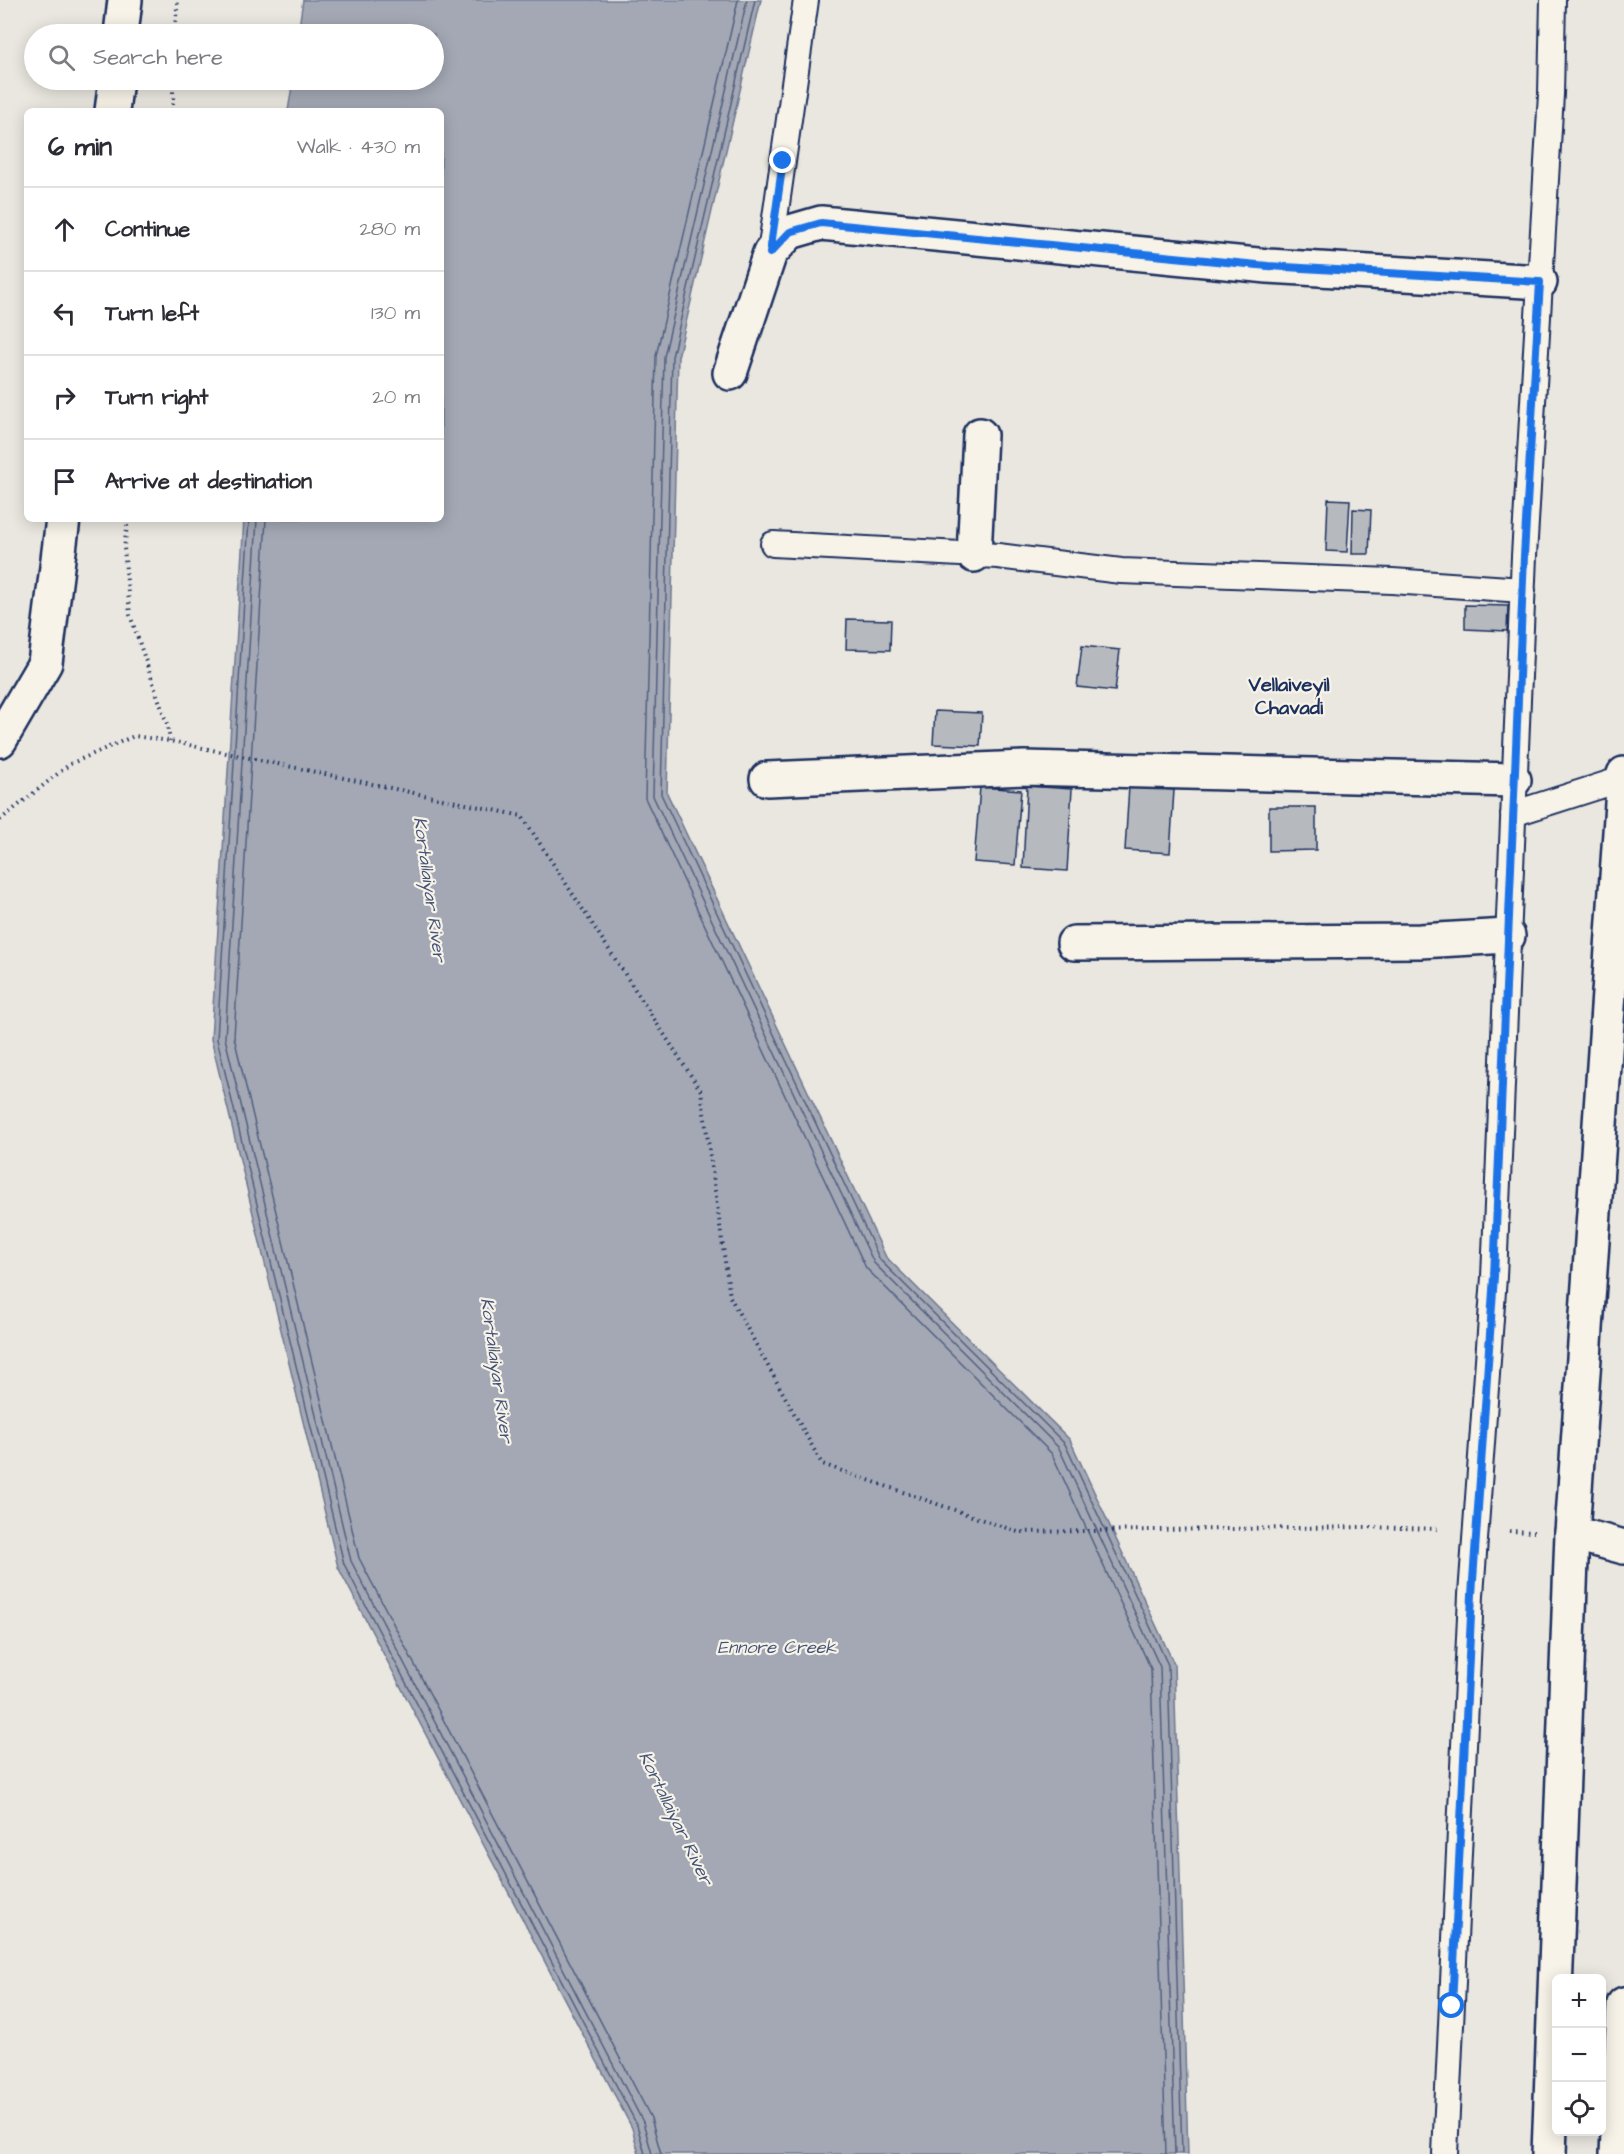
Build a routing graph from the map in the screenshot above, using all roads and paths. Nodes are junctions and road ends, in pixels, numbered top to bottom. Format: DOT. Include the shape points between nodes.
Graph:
graph roads {
  1 [pos="125,0"];
  2 [pos="178,0"];
  3 [pos="806,0"];
  4 [pos="1552,0"];
  5 [pos="122,24"];
  6 [pos="175,24"];
  7 [pos="115,90"];
  8 [pos="173,90"];
  9 [pos="112,108"];
  10 [pos="173,108"];
  11 [pos="770,253"];
  12 [pos="1540,282"];
  13 [pos="730,373"];
  14 [pos="980,435"];
  15 [pos="63,522"];
  16 [pos="128,522"];
  17 [pos="773,544"];
  18 [pos="974,555"];
  19 [pos="1522,590"];
  20 [pos="0,740"];
  21 [pos="170,741"];
  22 [pos="1624,774"];
  23 [pos="767,779"];
  24 [pos="1514,780"];
  25 [pos="1513,814"];
  26 [pos="0,820"];
  27 [pos="1508,936"];
  28 [pos="1074,943"];
  29 [pos="1364,1527"];
  30 [pos="1572,1533"];
  31 [pos="1624,1547"];
  32 [pos="1624,2004"];
  33 [pos="1445,2154"];
  34 [pos="1549,2154"];
  35 [pos="1617,2154"];
  1 -- 5 [label="street"];
  2 -- 6 [label="path"];
  3 -- 11 [label="lane"];
  4 -- 12 [label="lane"];
  7 -- 9 [label="street"];
  8 -- 10 [label="path"];
  11 -- 12 [label="street" via="790,232 821,223 1268,266"];
  11 -- 13 [label="street"];
  12 -- 19 [label="lane"];
  14 -- 18 [label="street"];
  15 -- 20 [label="street" via="45,663"];
  16 -- 21 [label="path" via="124,548 130,615"];
  17 -- 18 [label="lane"];
  18 -- 19 [label="lane" via="1121,571"];
  19 -- 24 [label="lane"];
  21 -- 26 [label="path" via="134,736 70,764"];
  21 -- 29 [label="path" via="522,816 701,1091 730,1297 822,1464 1018,1532"];
  22 -- 25 [label="lane" via="1616,781"];
  22 -- 30 [label="street"];
  23 -- 24 [label="street" via="1024,768"];
  24 -- 25 [label="lane"];
  25 -- 27 [label="lane"];
  27 -- 28 [label="street" via="1420,941"];
  27 -- 33 [label="lane" via="1494,1276 1472,1595"];
  30 -- 31 [label="street"];
  30 -- 34 [label="street"];
  32 -- 35 [label="street"];
}
